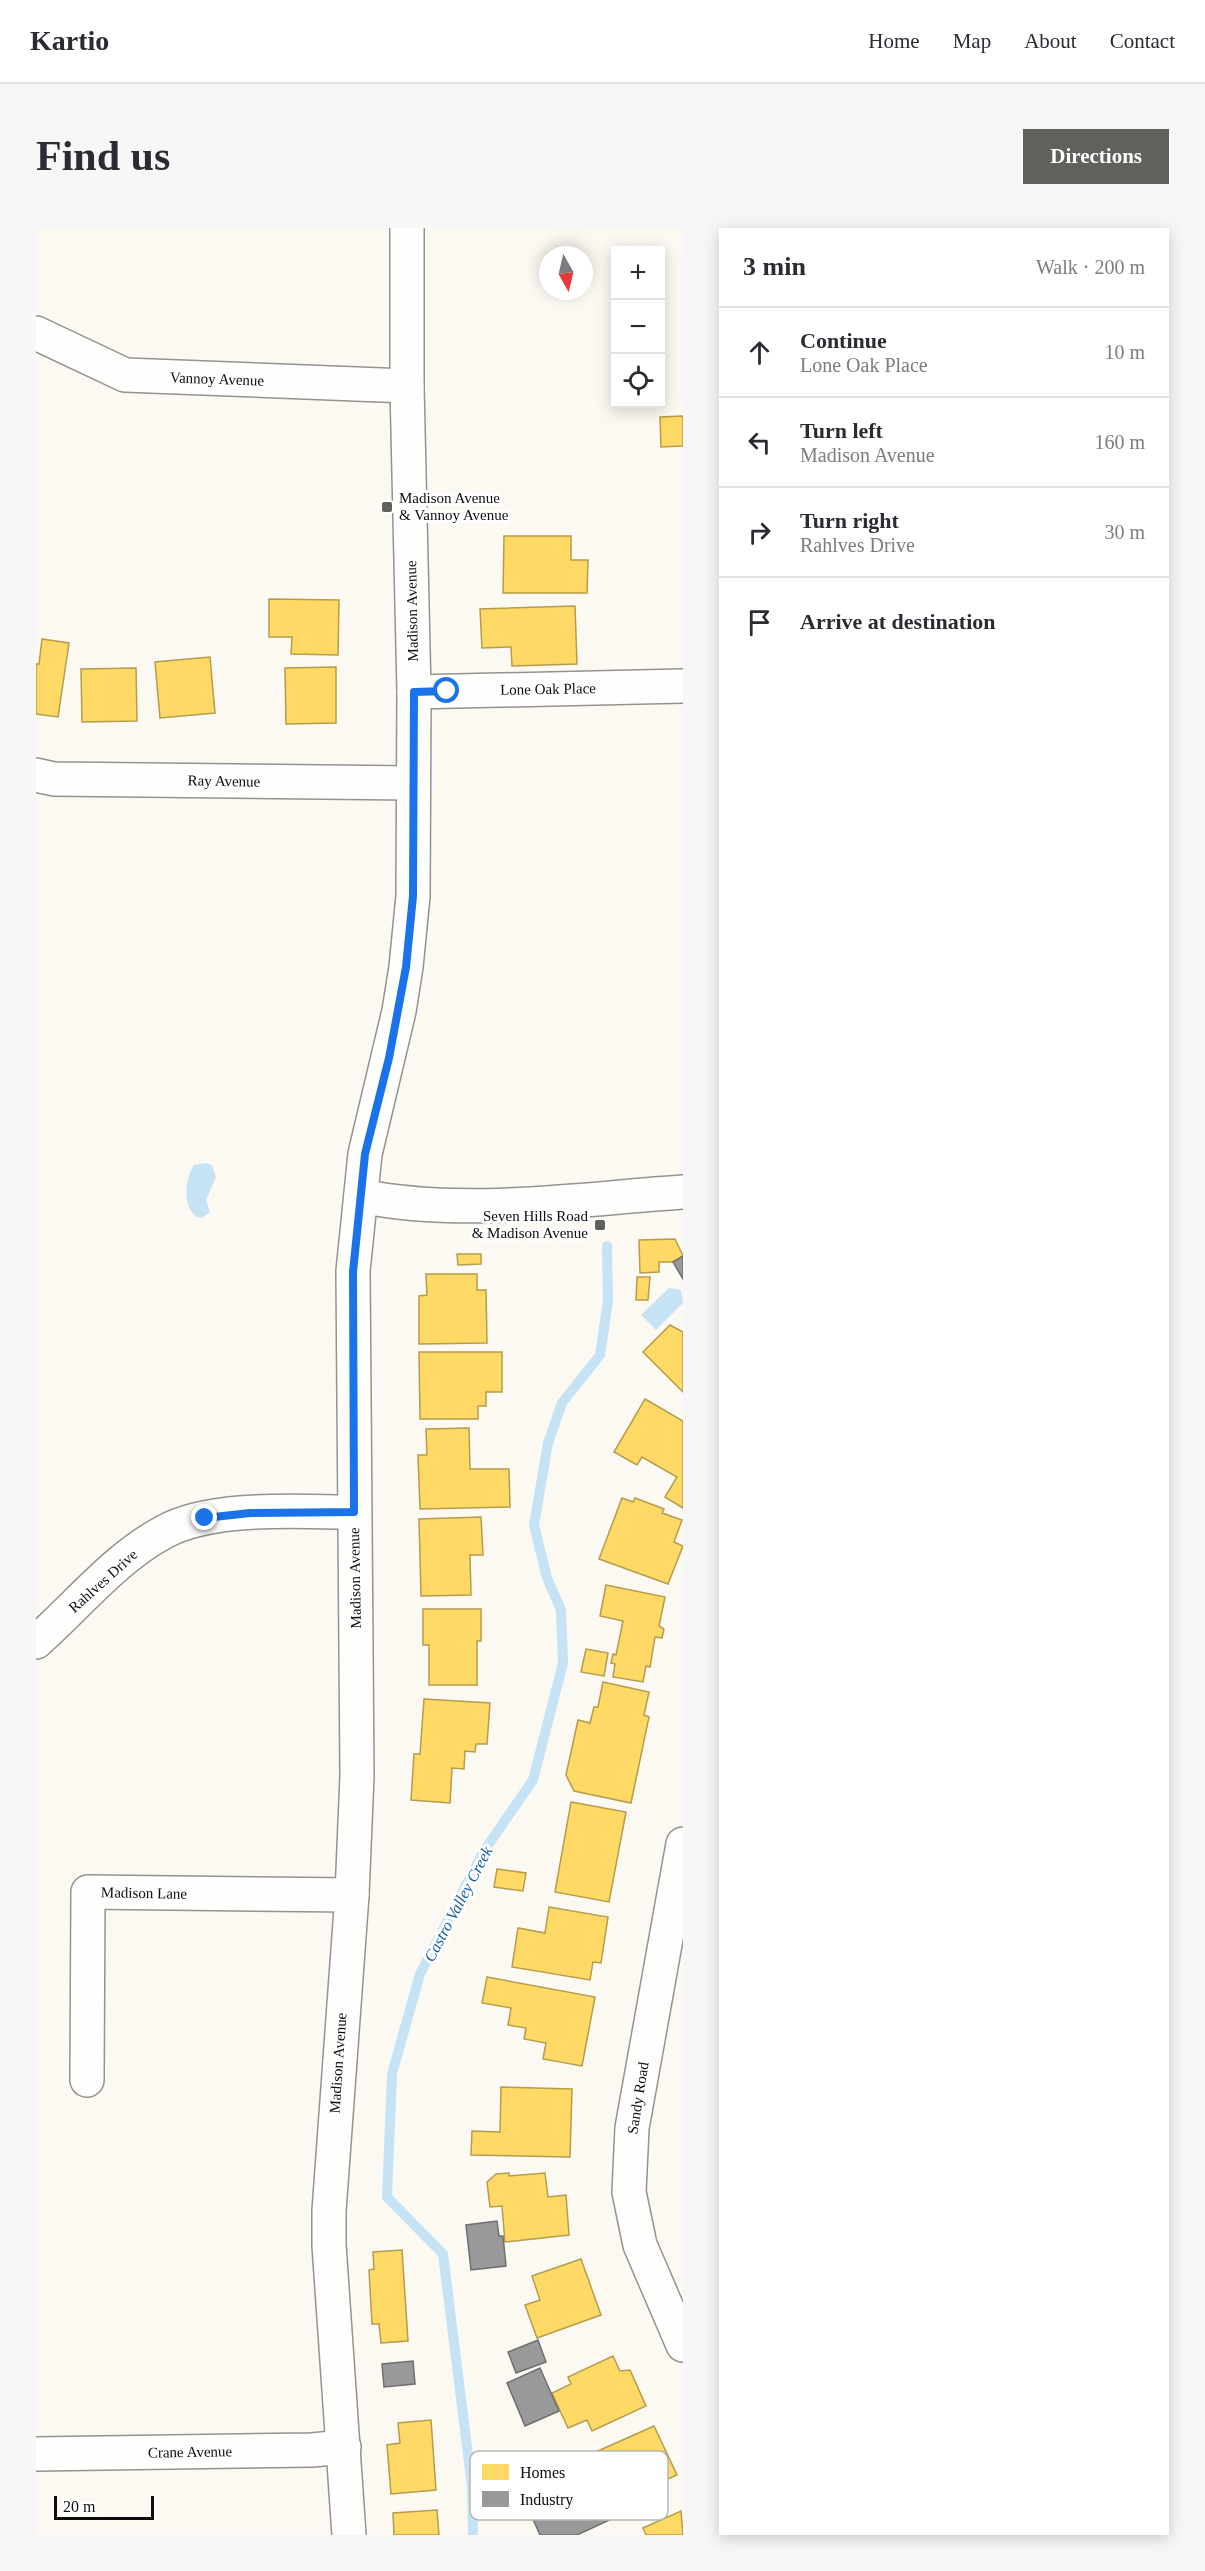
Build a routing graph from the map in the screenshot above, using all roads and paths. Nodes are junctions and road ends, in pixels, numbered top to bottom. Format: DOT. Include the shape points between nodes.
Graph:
graph roads {
  1 [pos="407,228"];
  2 [pos="36,333"];
  3 [pos="406,386"];
  4 [pos="683,686"];
  5 [pos="414,692"];
  6 [pos="36,775"];
  7 [pos="412,783"];
  8 [pos="683,1192"];
  9 [pos="361,1196"];
  10 [pos="354,1512"];
  11 [pos="36,1642"];
  12 [pos="683,1844"];
  13 [pos="352,1894"];
  14 [pos="87,2080"];
  15 [pos="683,2345"];
  16 [pos="344,2447"];
  17 [pos="36,2454"];
  18 [pos="349,2535"];
  1 -- 3 [label="street, Madison Avenue"];
  2 -- 3 [label="street, Vannoy Avenue" via="125,375"];
  3 -- 5 [label="street, Madison Avenue"];
  4 -- 5 [label="street, Lone Oak Place"];
  5 -- 7 [label="street, Madison Avenue"];
  6 -- 7 [label="street, Ray Avenue" via="54,779"];
  7 -- 9 [label="street, Madison Avenue" via="413,896 406,967 365,1154"];
  8 -- 9 [label="street" via="442,1206"];
  9 -- 10 [label="street, Madison Avenue" via="353,1272"];
  10 -- 11 [label="street, Rahlves Drive" via="250,1513 205,1518 166,1531 131,1553"];
  10 -- 13 [label="street, Madison Avenue" via="357,1776"];
  12 -- 15 [label="street, Sandy Road" via="632,2128 629,2192 640,2245"];
  13 -- 14 [label="street, Madison Lane" via="88,1892"];
  13 -- 16 [label="street, Madison Avenue" via="329,2211"];
  16 -- 17 [label="street, Crane Avenue"];
  16 -- 18 [label="street, Madison Avenue"];
}
